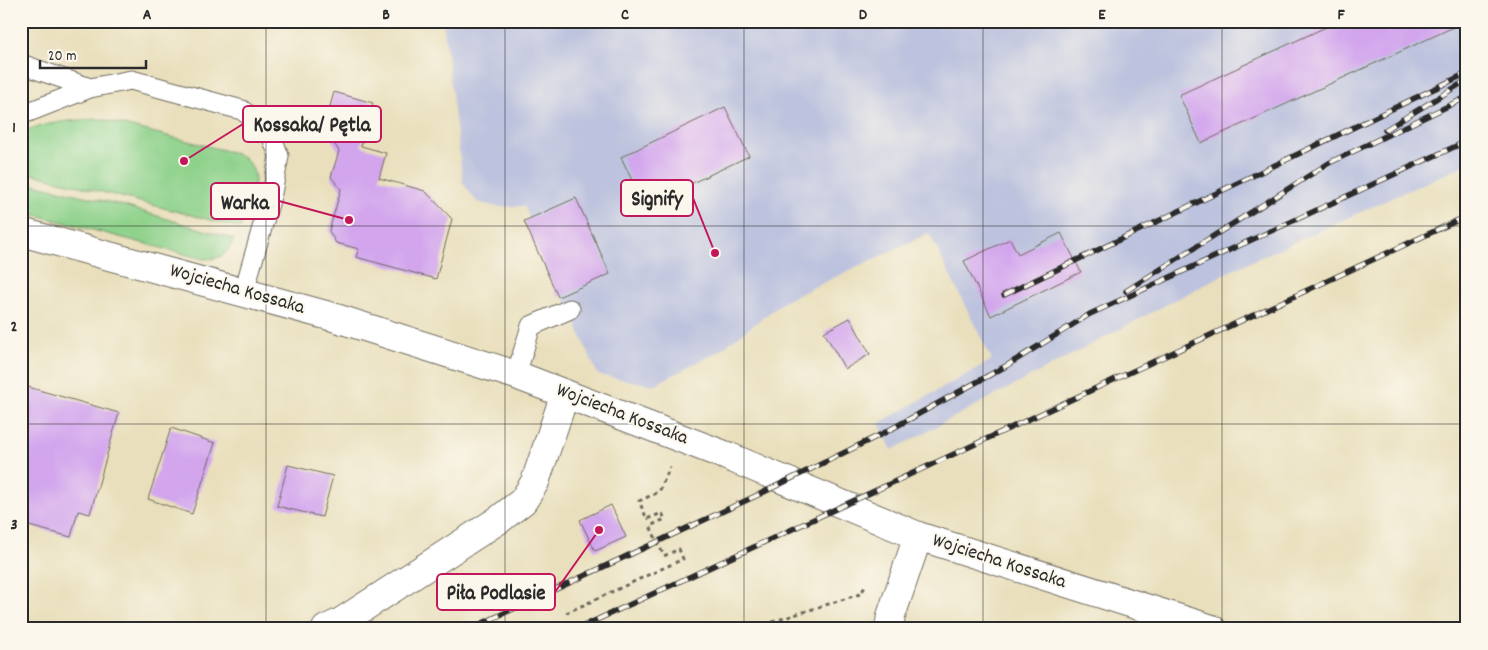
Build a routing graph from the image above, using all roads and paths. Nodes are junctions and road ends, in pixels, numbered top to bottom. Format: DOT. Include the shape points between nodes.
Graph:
graph roads {
  1 [pos="21,64"];
  2 [pos="90,88"];
  3 [pos="21,115"];
  4 [pos="21,232"];
  5 [pos="244,291"];
  6 [pos="570,310"];
  7 [pos="516,375"];
  8 [pos="566,394"];
  9 [pos="673,459"];
  10 [pos="918,536"];
  11 [pos="865,586"];
  12 [pos="566,612"];
  13 [pos="326,629"];
  14 [pos="758,629"];
  15 [pos="889,629"];
  16 [pos="1212,629"];
  1 -- 2 [label="lane"];
  2 -- 3 [label="lane"];
  2 -- 5 [label="lane" via="131,80 242,110 270,132 279,156 272,193"];
  4 -- 5 [label="street, Wojciecha Kossaka"];
  5 -- 7 [label="street, Wojciecha Kossaka"];
  6 -- 7 [label="lane" via="531,326"];
  7 -- 8 [label="street, Wojciecha Kossaka"];
  8 -- 10 [label="street, Wojciecha Kossaka" via="771,473"];
  8 -- 13 [label="street" via="535,482 523,501 500,519"];
  9 -- 12 [label="path" via="659,492 639,502 647,519 662,512 665,519 650,526 664,556 678,549 683,559"];
  10 -- 15 [label="street"];
  10 -- 16 [label="street, Wojciecha Kossaka"];
  11 -- 14 [label="path" via="860,594"];
}
